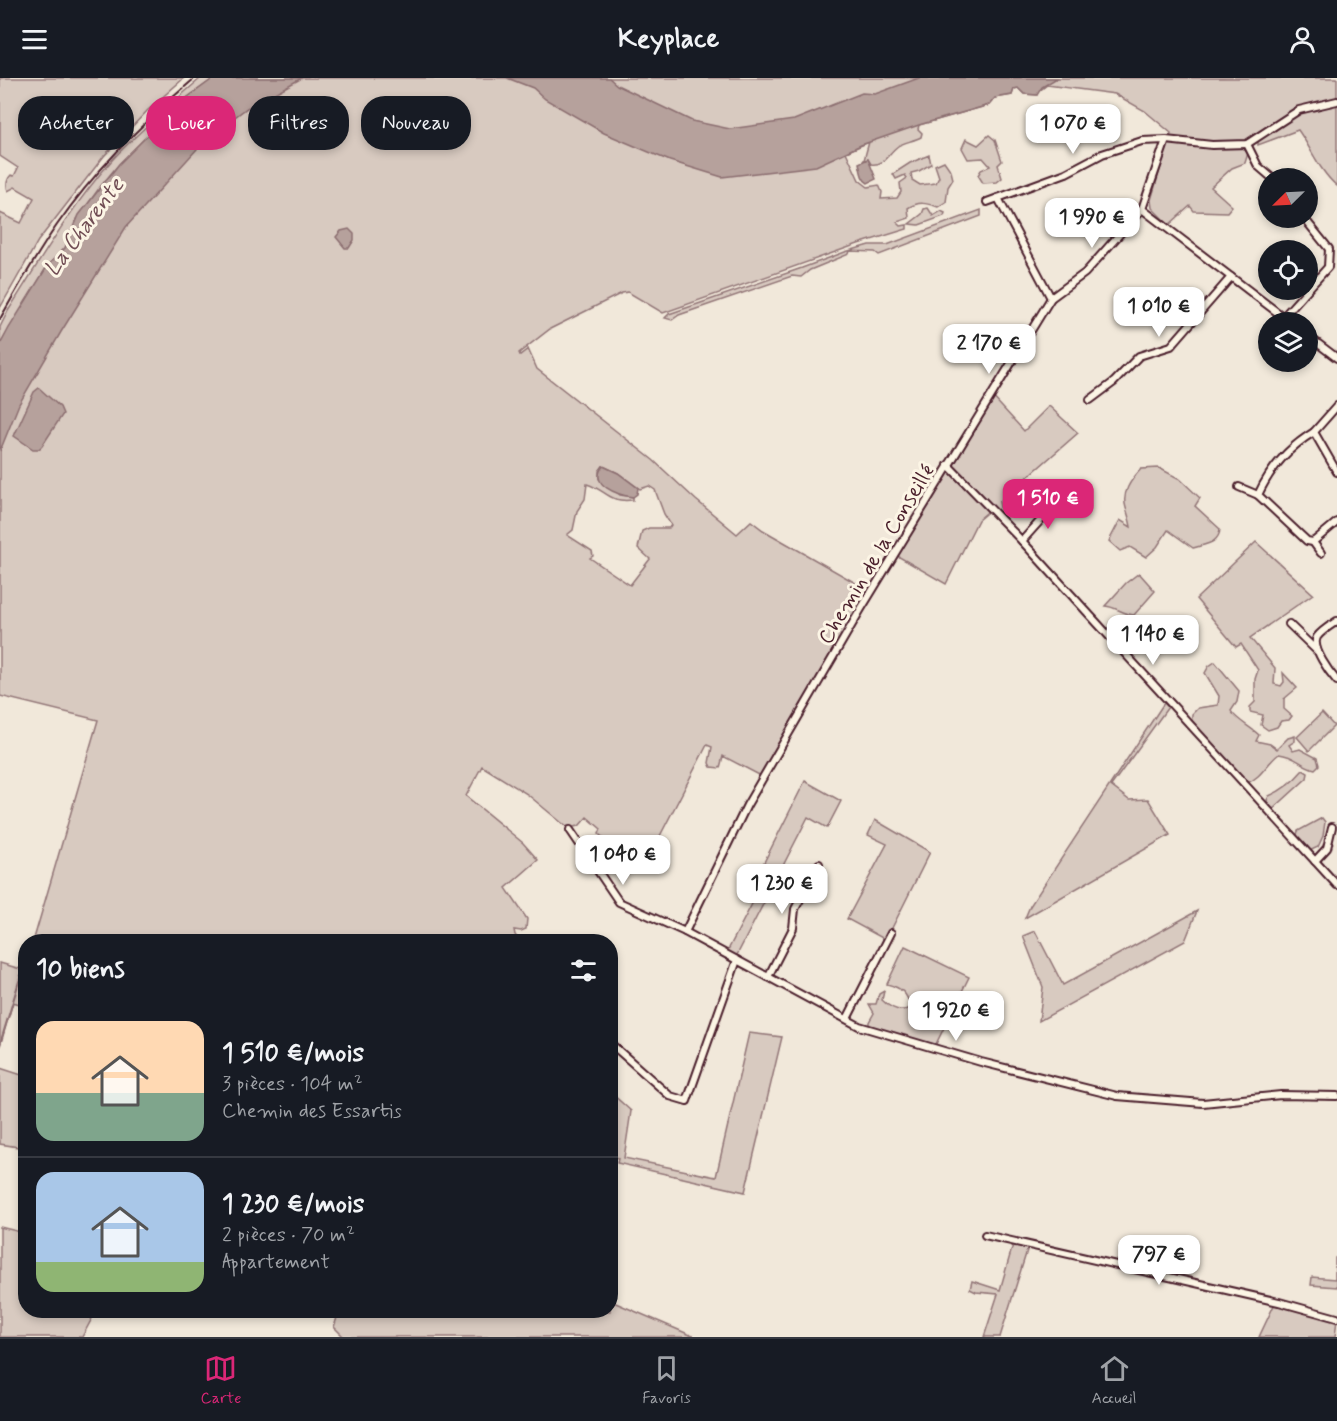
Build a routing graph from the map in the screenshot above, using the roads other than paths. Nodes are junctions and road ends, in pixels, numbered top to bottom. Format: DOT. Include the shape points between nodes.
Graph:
graph roads {
  1 [pos="1337,100"];
  2 [pos="1166,140"];
  3 [pos="1247,144"];
  4 [pos="1260,168"];
  5 [pos="998,198"];
  6 [pos="987,202"];
  7 [pos="1142,209"];
  8 [pos="1312,228"];
  9 [pos="1231,277"];
  10 [pos="1051,298"];
  11 [pos="1276,312"];
  12 [pos="1288,312"];
  13 [pos="1318,344"];
  14 [pos="1337,358"];
  15 [pos="1090,400"];
  16 [pos="1337,406"];
  17 [pos="1314,432"];
  18 [pos="948,465"];
  19 [pos="1337,472"];
  20 [pos="1239,487"];
  21 [pos="1258,495"];
  22 [pos="1056,503"];
  23 [pos="1337,522"];
  24 [pos="1022,541"];
  25 [pos="1313,542"];
  26 [pos="1321,553"];
  27 [pos="1337,621"];
  28 [pos="1289,624"];
  29 [pos="1318,652"];
  30 [pos="1337,681"];
  31 [pos="1332,827"];
  32 [pos="570,830"];
  33 [pos="1315,861"];
  34 [pos="819,864"];
  35 [pos="1337,885"];
  36 [pos="685,932"];
  37 [pos="891,933"];
  38 [pos="737,960"];
  39 [pos="768,976"];
  40 [pos="847,1019"];
  41 [pos="618,1050"];
  42 [pos="1337,1096"];
  43 [pos="985,1235"];
  44 [pos="1337,1318"];
  1 -- 3 [label="street" via="1299,110"];
  2 -- 3 [label="street"];
  2 -- 5 [label="street" via="1142,141 1102,154 1066,173"];
  2 -- 7 [label="street"];
  3 -- 4 [label="street"];
  5 -- 6 [label="street"];
  5 -- 10 [label="street"];
  7 -- 9 [label="street"];
  7 -- 10 [label="street" via="1085,273"];
  8 -- 12 [label="street" via="1329,249 1328,267"];
  9 -- 11 [label="street"];
  9 -- 15 [label="street" via="1171,346 1139,356"];
  10 -- 18 [label="street, Chemin de la Conseillé"];
  13 -- 14 [label="street"];
  16 -- 17 [label="street"];
  17 -- 19 [label="street"];
  17 -- 21 [label="street" via="1298,442 1267,476"];
  18 -- 24 [label="street"];
  18 -- 36 [label="street, Chemin de la Conseillé" via="747,805"];
  20 -- 21 [label="street"];
  21 -- 25 [label="street" via="1307,541"];
  22 -- 24 [label="street"];
  23 -- 25 [label="street"];
  24 -- 33 [label="street"];
  25 -- 26 [label="street"];
  27 -- 29 [label="street" via="1318,636"];
  28 -- 29 [label="street"];
  29 -- 30 [label="street"];
  31 -- 33 [label="street" via="1327,848"];
  32 -- 36 [label="street" via="619,902"];
  33 -- 35 [label="street"];
  34 -- 39 [label="street" via="795,909 793,928"];
  36 -- 38 [label="street"];
  37 -- 40 [label="street"];
  38 -- 39 [label="street"];
  38 -- 41 [label="street" via="687,1101 670,1096"];
  39 -- 40 [label="street"];
  40 -- 42 [label="street" via="981,1062 1117,1096 1203,1103 1281,1095"];
  43 -- 44 [label="street"];
}
